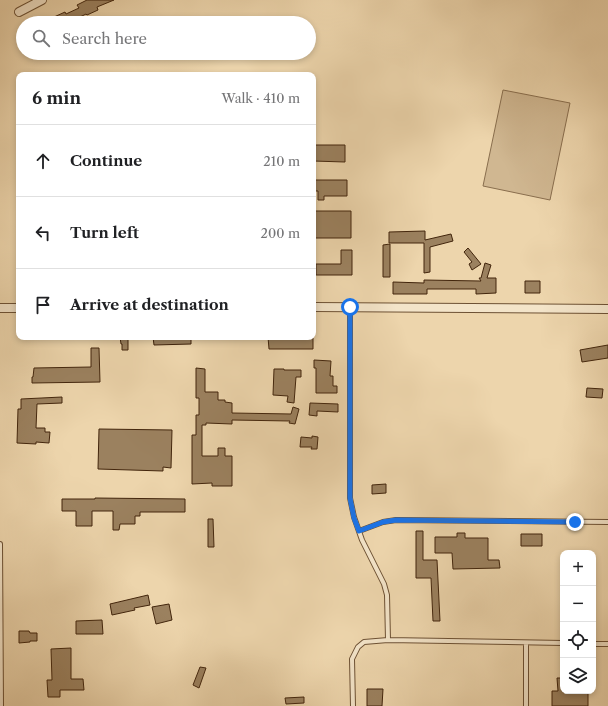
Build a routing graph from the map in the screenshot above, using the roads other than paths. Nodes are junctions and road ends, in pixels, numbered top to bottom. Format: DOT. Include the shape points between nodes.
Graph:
graph roads {
  1 [pos="42,0"];
  2 [pos="19,12"];
  3 [pos="350,307"];
  4 [pos="0,308"];
  5 [pos="16,308"];
  6 [pos="316,308"];
  7 [pos="608,309"];
  8 [pos="608,522"];
  9 [pos="359,531"];
  10 [pos="0,544"];
  11 [pos="388,640"];
  12 [pos="526,642"];
  13 [pos="560,643"];
  14 [pos="596,644"];
  15 [pos="608,644"];
  16 [pos="0,663"];
  17 [pos="1,706"];
  18 [pos="353,706"];
  19 [pos="526,706"];
  1 -- 2 [label="street"];
  3 -- 6 [label="street"];
  3 -- 7 [label="street"];
  3 -- 9 [label="lane" via="350,498"];
  4 -- 5 [label="street"];
  8 -- 9 [label="lane" via="396,520"];
  9 -- 11 [label="lane" via="387,595"];
  10 -- 16 [label="lane"];
  11 -- 12 [label="lane"];
  11 -- 18 [label="lane" via="364,642 358,647 352,659"];
  12 -- 13 [label="lane"];
  12 -- 19 [label="lane"];
  14 -- 15 [label="lane"];
  16 -- 17 [label="lane"];
}
